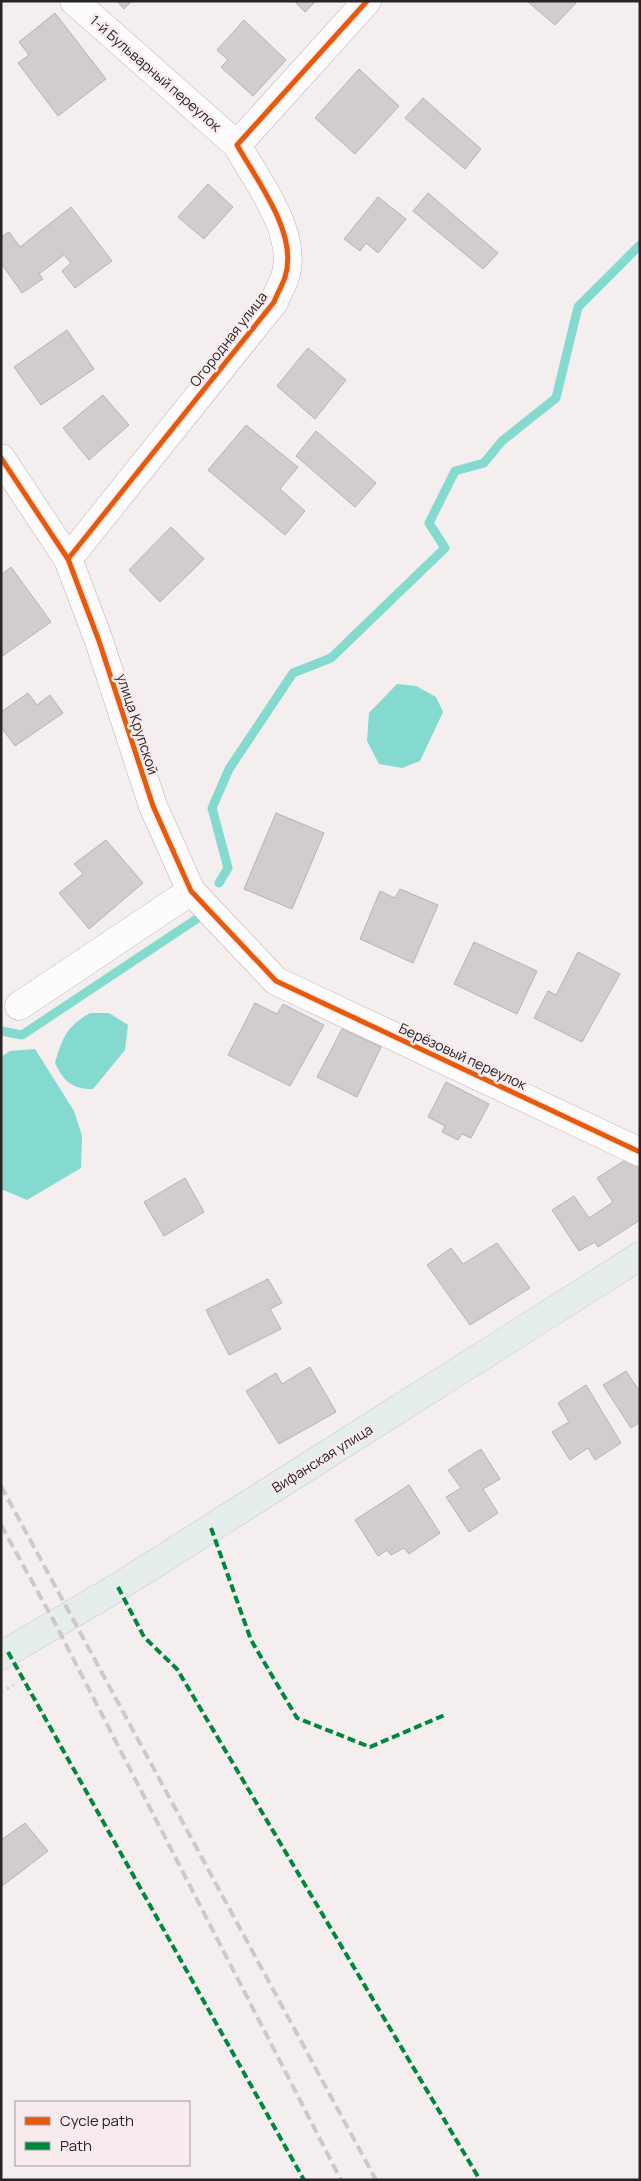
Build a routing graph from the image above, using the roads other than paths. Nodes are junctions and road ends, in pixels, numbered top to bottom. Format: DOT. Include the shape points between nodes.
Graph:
graph roads {
  1 [pos="74,1"];
  2 [pos="367,1"];
  3 [pos="237,145"];
  4 [pos="1,458"];
  5 [pos="68,559"];
  6 [pos="191,891"];
  7 [pos="276,982"];
  8 [pos="19,1006"];
  9 [pos="640,1152"];
  10 [pos="640,1256"];
  11 [pos="1,1656"];
  1 -- 3 [label="street, 1-й Бульварный переулок"];
  2 -- 3 [label="street"];
  3 -- 5 [label="street, Огородная улица" via="283,226 286,276 274,302"];
  4 -- 5 [label="street, улица Крупской"];
  5 -- 6 [label="street, улица Крупской" via="99,641 153,806"];
  6 -- 7 [label="street, улица Крупской"];
  6 -- 8 [label="street"];
  7 -- 9 [label="street, Берёзовый переулок"];
  10 -- 11 [label="main road, Вифанская улица" via="118,1587"];
}
